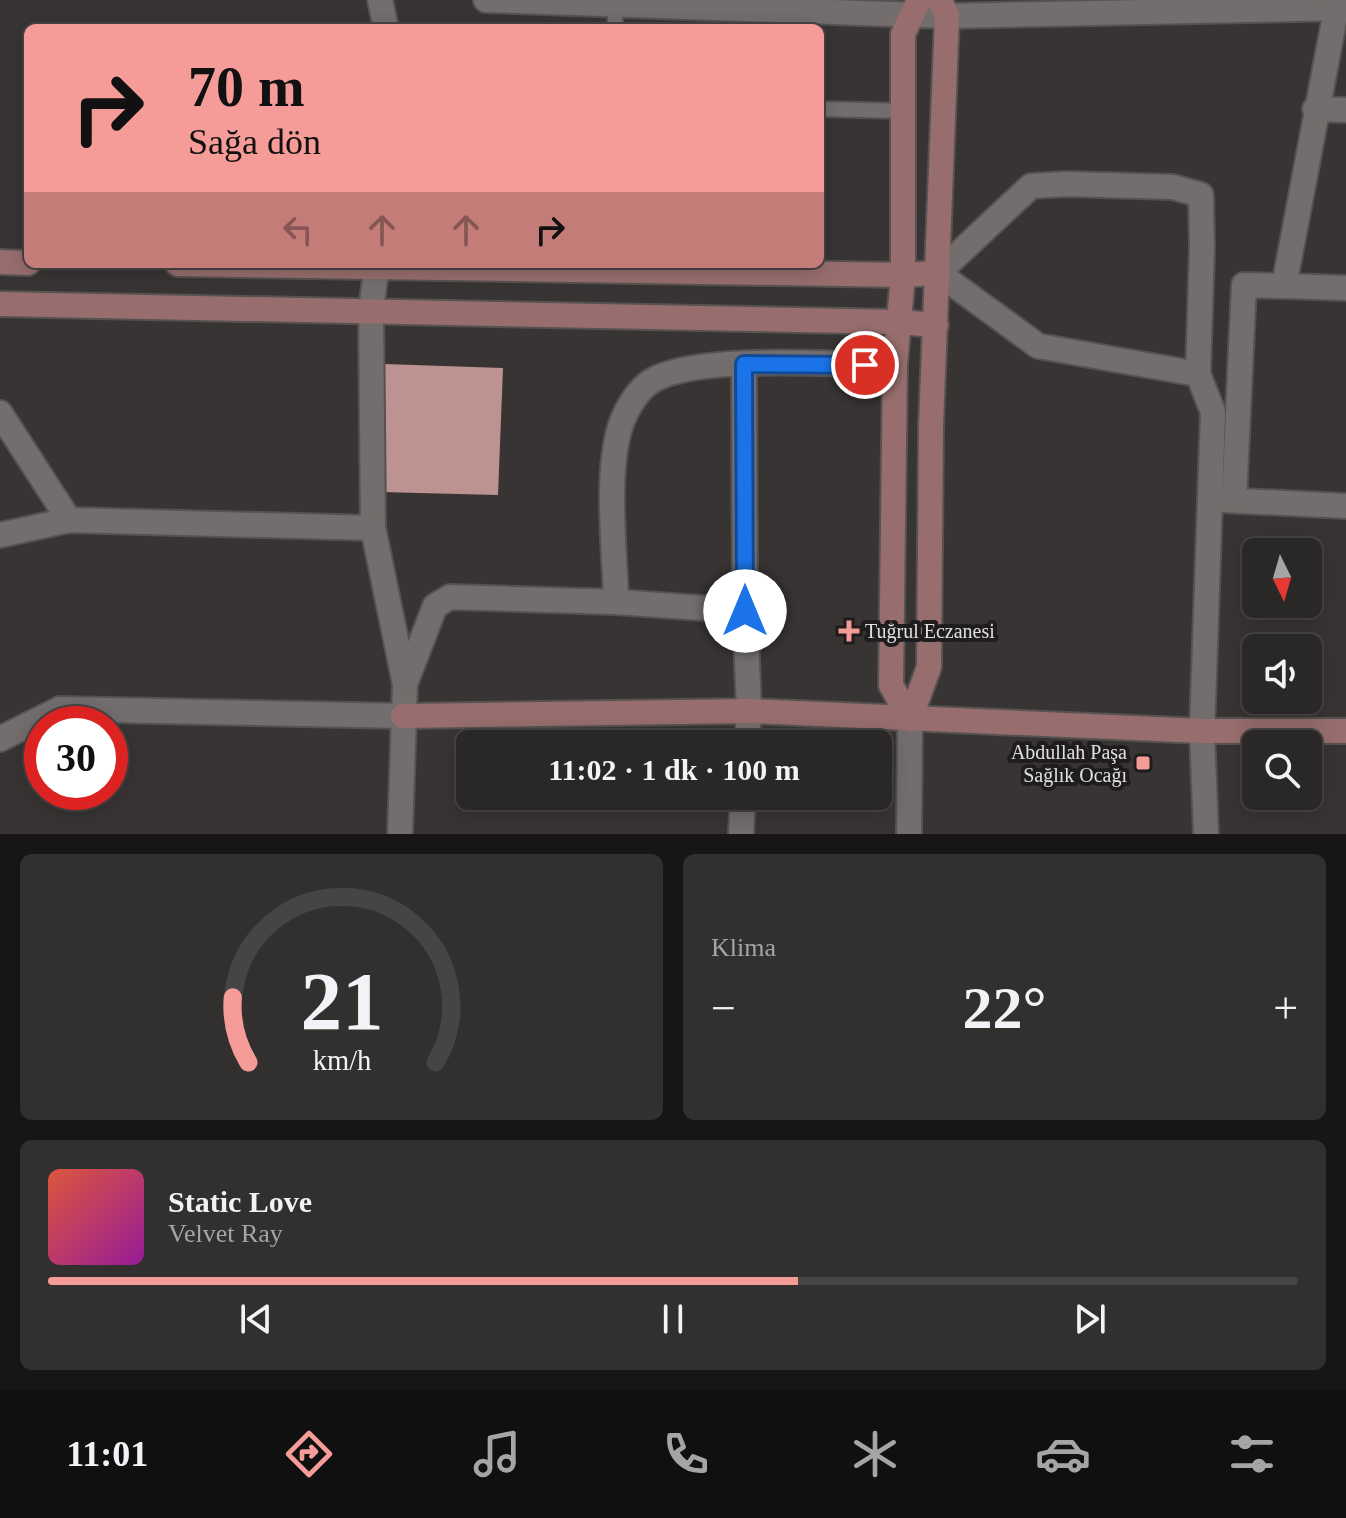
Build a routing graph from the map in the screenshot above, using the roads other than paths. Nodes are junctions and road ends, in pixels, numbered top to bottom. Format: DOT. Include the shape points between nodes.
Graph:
graph roads {
  1 [pos="380,0"];
  2 [pos="486,0"];
  3 [pos="1138,5"];
  4 [pos="1340,6"];
  5 [pos="916,7"];
  6 [pos="943,8"];
  7 [pos="615,16"];
  8 [pos="385,24"];
  9 [pos="824,109"];
  10 [pos="1315,109"];
  11 [pos="1346,110"];
  12 [pos="903,111"];
  13 [pos="0,262"];
  14 [pos="24,263"];
  15 [pos="377,268"];
  16 [pos="626,268"];
  17 [pos="938,273"];
  18 [pos="903,275"];
  19 [pos="1284,286"];
  20 [pos="1346,288"];
  21 [pos="0,304"];
  22 [pos="371,310"];
  23 [pos="898,322"];
  24 [pos="936,325"];
  25 [pos="744,364"];
  26 [pos="895,365"];
  27 [pos="1198,374"];
  28 [pos="0,413"];
  29 [pos="1223,500"];
  30 [pos="1346,506"];
  31 [pos="69,520"];
  32 [pos="373,528"];
  33 [pos="0,535"];
  34 [pos="616,602"];
  35 [pos="745,611"];
  36 [pos="405,684"];
  37 [pos="749,711"];
  38 [pos="403,716"];
  39 [pos="910,719"];
  40 [pos="748,730"];
  41 [pos="1202,731"];
  42 [pos="1346,731"];
  43 [pos="0,739"];
  44 [pos="742,810"];
  45 [pos="400,834"];
  46 [pos="741,834"];
  47 [pos="909,834"];
  48 [pos="1206,834"];
  1 -- 8 [label="street"];
  2 -- 7 [label="street"];
  3 -- 4 [label="street"];
  3 -- 6 [label="street"];
  4 -- 10 [label="street"];
  5 -- 6 [label="street"];
  5 -- 7 [label="street"];
  5 -- 12 [label="street" via="903,34"];
  6 -- 17 [label="street"];
  9 -- 12 [label="lane"];
  10 -- 11 [label="street"];
  10 -- 19 [label="street"];
  12 -- 18 [label="street"];
  13 -- 14 [label="street"];
  15 -- 22 [label="street"];
  16 -- 18 [label="street"];
  17 -- 18 [label="street"];
  17 -- 24 [label="street"];
  17 -- 27 [label="street" via="1038,346"];
  17 -- 27 [label="street" via="1031,186 1173,187 1201,195"];
  18 -- 23 [label="street"];
  19 -- 20 [label="street"];
  19 -- 29 [label="street" via="1244,285"];
  21 -- 22 [label="street"];
  22 -- 23 [label="street"];
  22 -- 32 [label="street"];
  23 -- 24 [label="street"];
  23 -- 26 [label="street"];
  24 -- 39 [label="street" via="929,667"];
  25 -- 26 [label="street"];
  25 -- 34 [label="street" via="691,369 656,379 637,393 622,422 615,454"];
  25 -- 35 [label="street"];
  26 -- 39 [label="street" via="891,685"];
  27 -- 29 [label="street" via="1213,412"];
  28 -- 31 [label="street"];
  29 -- 30 [label="street"];
  29 -- 41 [label="street"];
  31 -- 32 [label="street"];
  31 -- 33 [label="street"];
  32 -- 36 [label="street"];
  34 -- 35 [label="street"];
  34 -- 36 [label="street" via="450,597 435,606"];
  35 -- 37 [label="street"];
  36 -- 38 [label="street"];
  37 -- 38 [label="street"];
  37 -- 39 [label="street"];
  37 -- 40 [label="street"];
  38 -- 43 [label="street" via="60,709"];
  38 -- 45 [label="street"];
  39 -- 41 [label="street"];
  39 -- 47 [label="street"];
  41 -- 42 [label="street"];
  41 -- 48 [label="street"];
  44 -- 46 [label="street"];
}
